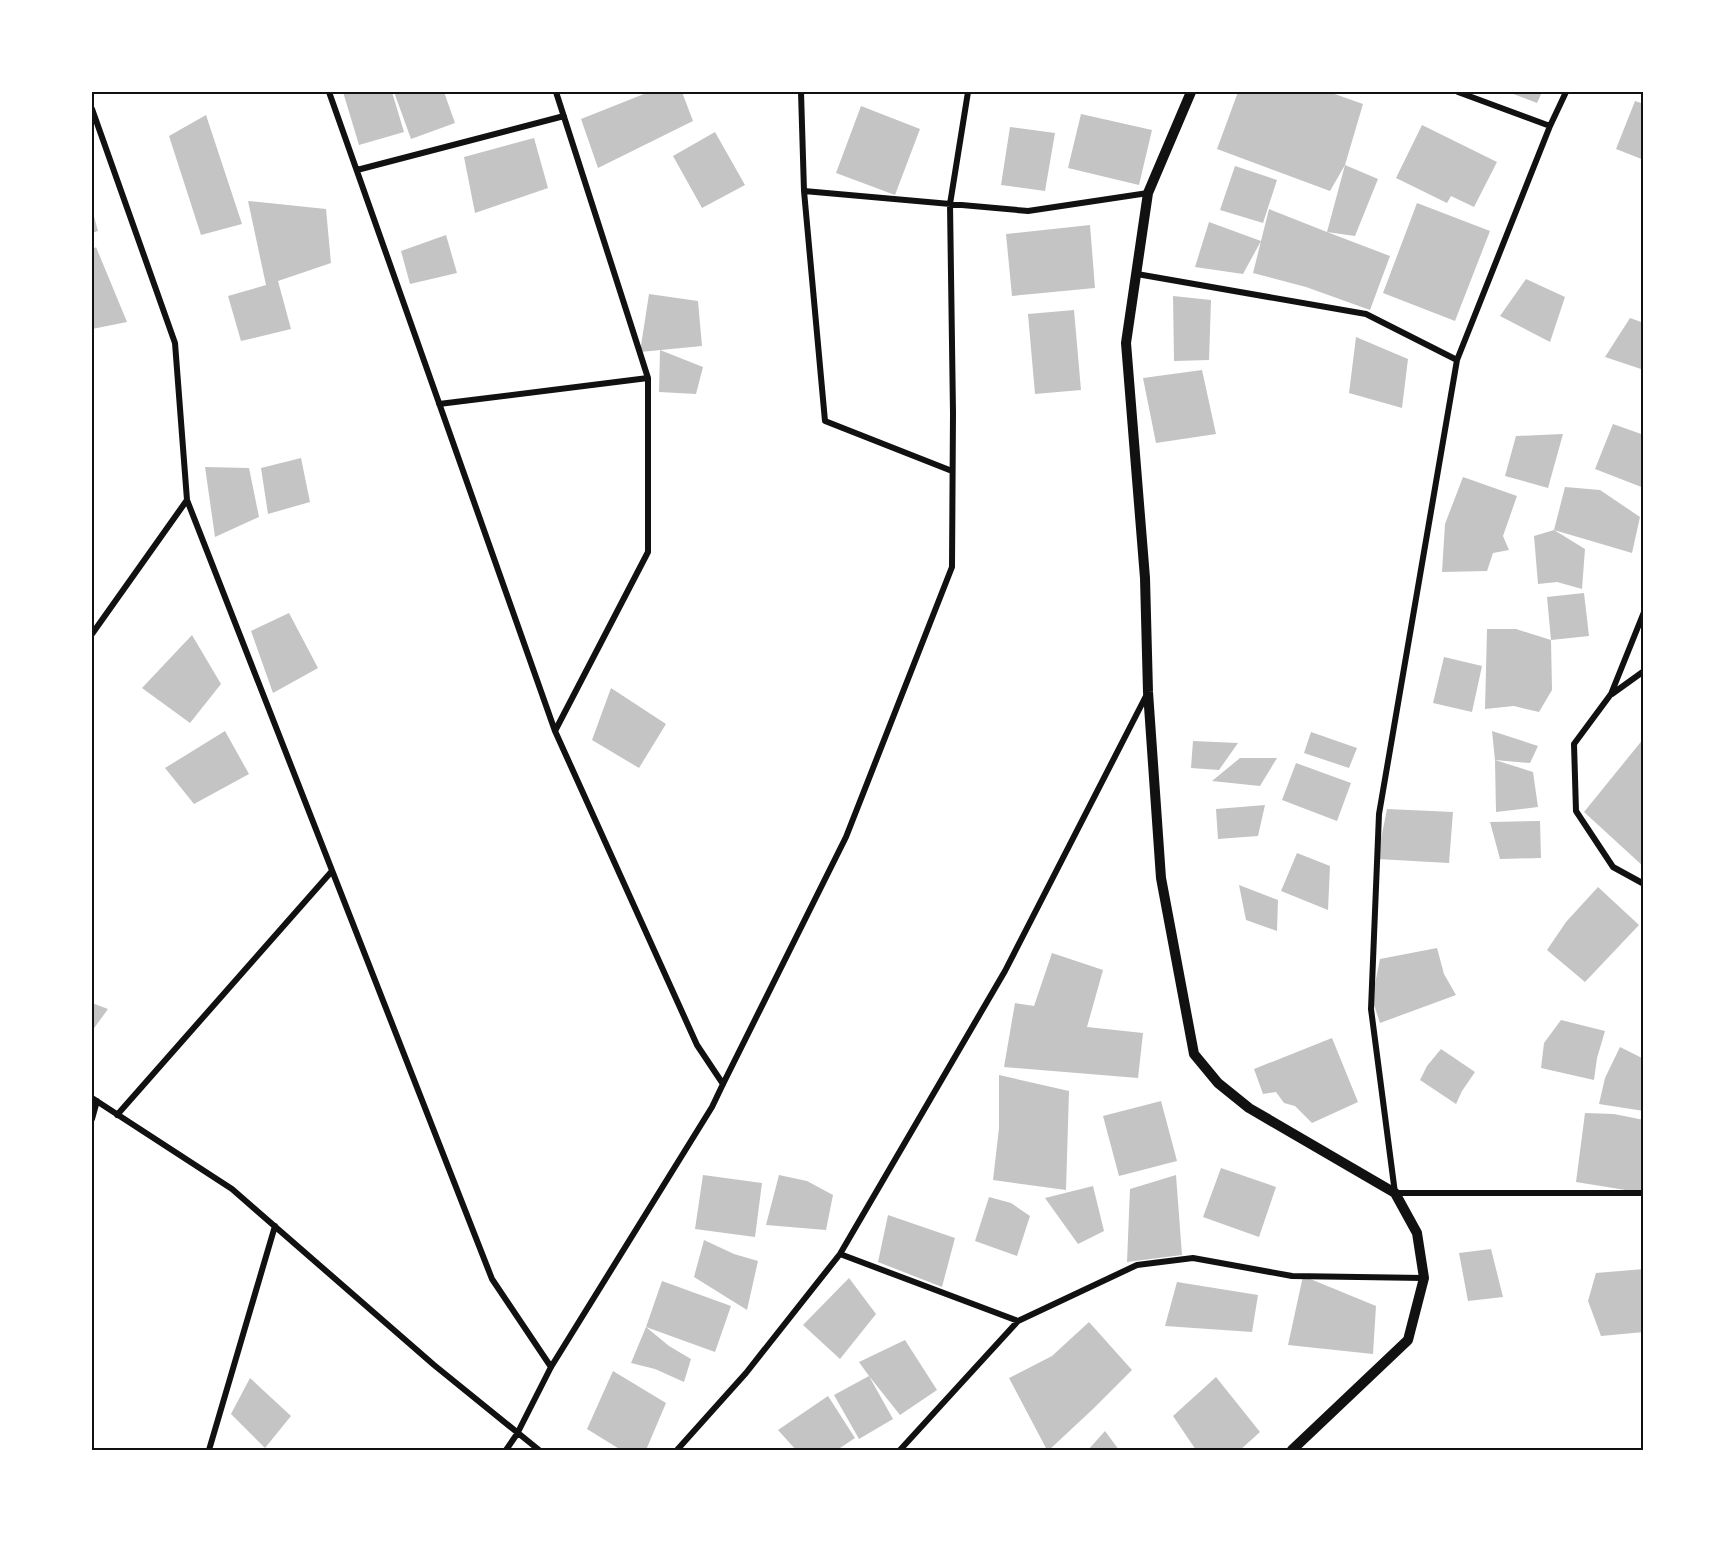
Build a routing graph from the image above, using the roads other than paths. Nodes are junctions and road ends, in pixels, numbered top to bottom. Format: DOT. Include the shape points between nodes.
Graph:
graph roads {
  1 [pos="329,92"];
  2 [pos="556,92"];
  3 [pos="801,92"];
  4 [pos="968,92"];
  5 [pos="1191,92"];
  6 [pos="1458,92"];
  7 [pos="1566,92"];
  8 [pos="92,109"];
  9 [pos="564,116"];
  10 [pos="1550,126"];
  11 [pos="357,170"];
  12 [pos="804,191"];
  13 [pos="1149,193"];
  14 [pos="950,204"];
  15 [pos="1137,274"];
  16 [pos="1457,360"];
  17 [pos="648,378"];
  18 [pos="439,404"];
  19 [pos="952,471"];
  20 [pos="187,500"];
  21 [pos="1644,612"];
  22 [pos="92,634"];
  23 [pos="1644,671"];
  24 [pos="1148,692"];
  25 [pos="1611,694"];
  26 [pos="555,731"];
  27 [pos="332,872"];
  28 [pos="1644,884"];
  29 [pos="723,1084"];
  30 [pos="94,1099"];
  31 [pos="117,1115"];
  32 [pos="92,1119"];
  33 [pos="1395,1193"];
  34 [pos="1644,1193"];
  35 [pos="275,1226"];
  36 [pos="840,1254"];
  37 [pos="1424,1278"];
  38 [pos="1018,1321"];
  39 [pos="551,1367"];
  40 [pos="517,1434"];
  41 [pos="209,1450"];
  42 [pos="506,1450"];
  43 [pos="539,1450"];
  44 [pos="677,1450"];
  45 [pos="900,1450"];
  46 [pos="1292,1450"];
  1 -- 11 [label="street"];
  2 -- 9 [label="street"];
  3 -- 12 [label="street"];
  4 -- 14 [label="street"];
  5 -- 13 [label="street"];
  6 -- 10 [label="street"];
  7 -- 10 [label="street"];
  8 -- 20 [label="street" via="176,343"];
  9 -- 11 [label="street"];
  9 -- 17 [label="street"];
  10 -- 16 [label="street"];
  11 -- 18 [label="street"];
  12 -- 14 [label="street"];
  12 -- 19 [label="street" via="825,421"];
  13 -- 14 [label="street" via="1028,211"];
  13 -- 15 [label="street"];
  14 -- 19 [label="street"];
  15 -- 16 [label="street" via="1366,315"];
  15 -- 24 [label="street" via="1126,343 1146,578"];
  16 -- 33 [label="street" via="1379,814 1371,1009"];
  17 -- 18 [label="street"];
  17 -- 26 [label="street" via="648,552"];
  18 -- 26 [label="street"];
  19 -- 29 [label="street" via="952,567 846,837"];
  20 -- 22 [label="street"];
  20 -- 27 [label="street"];
  21 -- 25 [label="street"];
  23 -- 25 [label="street"];
  24 -- 33 [label="street" via="1161,878 1194,1054 1218,1083 1249,1108"];
  24 -- 36 [label="street" via="1005,971"];
  25 -- 28 [label="street" via="1574,744 1576,811 1613,867"];
  26 -- 29 [label="street" via="696,1045"];
  27 -- 31 [label="street"];
  27 -- 39 [label="street" via="492,1279"];
  29 -- 39 [label="street"];
  30 -- 31 [label="street"];
  30 -- 32 [label="street"];
  31 -- 35 [label="street" via="232,1189"];
  33 -- 34 [label="street"];
  33 -- 37 [label="street" via="1417,1233"];
  35 -- 40 [label="street"];
  35 -- 41 [label="street"];
  36 -- 38 [label="street"];
  36 -- 44 [label="street" via="746,1372"];
  37 -- 38 [label="street" via="1292,1275 1193,1258 1137,1265"];
  37 -- 46 [label="street" via="1408,1340"];
  38 -- 45 [label="street"];
  39 -- 40 [label="street"];
  40 -- 42 [label="street"];
  40 -- 43 [label="street"];
}
